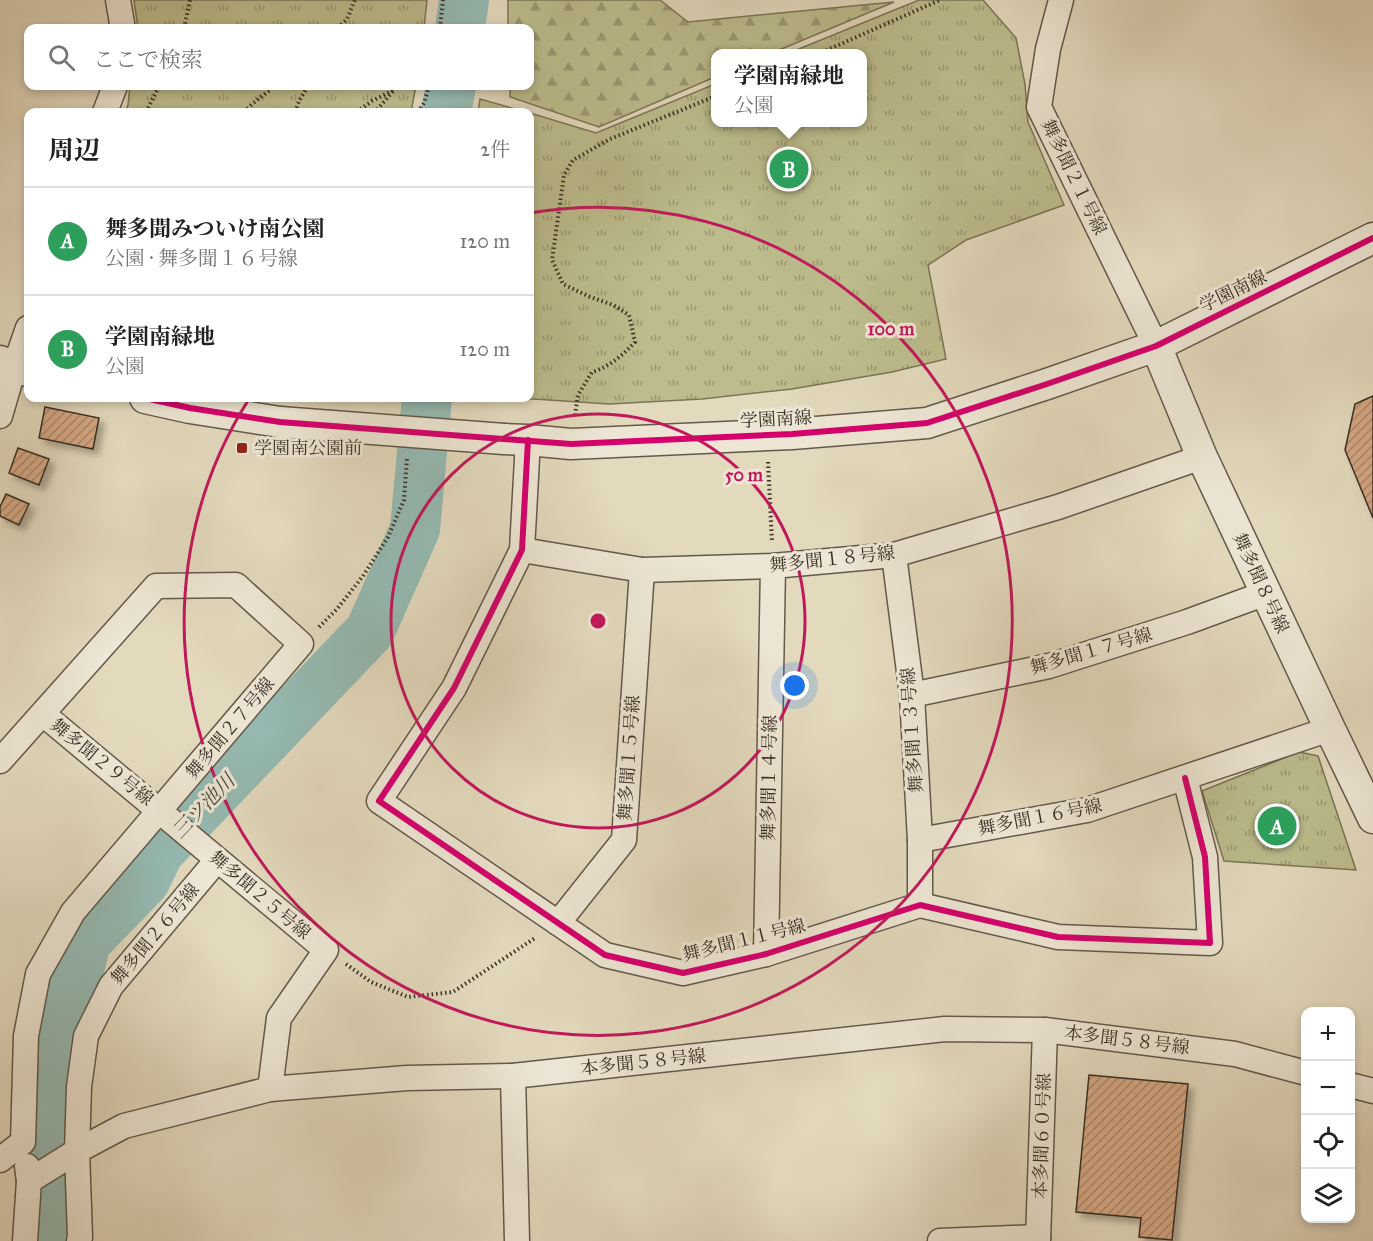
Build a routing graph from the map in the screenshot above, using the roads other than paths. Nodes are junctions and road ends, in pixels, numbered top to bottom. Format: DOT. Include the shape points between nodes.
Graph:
graph roads {
  1 [pos="118,0"];
  2 [pos="1061,0"];
  3 [pos="122,24"];
  4 [pos="113,90"];
  5 [pos="107,108"];
  6 [pos="1373,238"];
  7 [pos="24,339"];
  8 [pos="1156,346"];
  9 [pos="14,367"];
  10 [pos="163,402"];
  11 [pos="0,416"];
  12 [pos="516,439"];
  13 [pos="1202,457"];
  14 [pos="522,550"];
  15 [pos="894,555"];
  16 [pos="773,566"];
  17 [pos="642,570"];
  18 [pos="1266,593"];
  19 [pos="912,695"];
  20 [pos="43,714"];
  21 [pos="1330,729"];
  22 [pos="0,761"];
  23 [pos="1185,778"];
  24 [pos="160,811"];
  25 [pos="1373,818"];
  26 [pos="920,840"];
  27 [pos="217,860"];
  28 [pos="920,905"];
  29 [pos="558,923"];
  30 [pos="766,954"];
  31 [pos="1046,1030"];
  32 [pos="1301,1072"];
  33 [pos="513,1076"];
  34 [pos="1355,1086"];
  35 [pos="270,1089"];
  36 [pos="1373,1091"];
  37 [pos="23,1143"];
  38 [pos="77,1151"];
  39 [pos="0,1161"];
  40 [pos="29,1181"];
  41 [pos="1038,1239"];
  42 [pos="25,1241"];
  43 [pos="79,1241"];
  44 [pos="517,1241"];
  45 [pos="940,1241"];
  1 -- 3 [label="street"];
  2 -- 8 [label="street, 舞多聞２１号線" via="1039,107"];
  4 -- 5 [label="street"];
  6 -- 8 [label="street, 学園南線"];
  7 -- 9 [label="street"];
  8 -- 12 [label="street, 学園南線" via="927,423 571,444"];
  8 -- 13 [label="street, 舞多聞８号線"];
  9 -- 11 [label="street"];
  10 -- 12 [label="street, 学園南線, bridge" via="280,422"];
  12 -- 14 [label="street, 舞多聞１１号線"];
  13 -- 15 [label="street, 舞多聞１８号線" via="1058,507"];
  13 -- 18 [label="street, 舞多聞８号線"];
  14 -- 17 [label="street, 舞多聞１８号線"];
  14 -- 29 [label="street, 舞多聞１１号線" via="454,688 379,801"];
  15 -- 16 [label="street, 舞多聞１８号線"];
  15 -- 19 [label="street, 舞多聞１３号線"];
  16 -- 17 [label="street, 舞多聞１８号線"];
  16 -- 30 [label="street, 舞多聞１４号線"];
  17 -- 29 [label="street, 舞多聞１５号線" via="624,840"];
  18 -- 19 [label="street, 舞多聞１７号線" via="1049,666"];
  18 -- 21 [label="street, 舞多聞８号線"];
  19 -- 26 [label="street, 舞多聞１３号線"];
  20 -- 22 [label="street"];
  20 -- 24 [label="street, 舞多聞２９号線"];
  20 -- 24 [label="street, 舞多聞２７号線" via="156,586 236,585 301,644"];
  21 -- 23 [label="street, 舞多聞１６号線"];
  21 -- 25 [label="street, 舞多聞８号線"];
  23 -- 26 [label="street, 舞多聞１６号線" via="1087,810"];
  23 -- 28 [label="street" via="1205,857 1210,943 1058,937"];
  24 -- 27 [label="street, 舞多聞２５号線"];
  24 -- 37 [label="street, 舞多聞２７号線" via="73,912 38,974 26,1036"];
  26 -- 28 [label="street, 舞多聞１３号線"];
  27 -- 35 [label="street, 舞多聞２５号線" via="326,950 279,1018"];
  27 -- 38 [label="street, 舞多聞２６号線" via="111,986 86,1036"];
  28 -- 30 [label="street, 舞多聞１１号線"];
  29 -- 30 [label="street, 舞多聞１１号線" via="605,955 683,973"];
  31 -- 32 [label="street, 本多聞５８号線" via="1236,1054"];
  31 -- 33 [label="street, 本多聞５８号線" via="945,1029"];
  31 -- 41 [label="street, 本多聞６０号線"];
  33 -- 35 [label="street, 本多聞５８号線" via="407,1078"];
  33 -- 44 [label="street"];
  34 -- 36 [label="street"];
  35 -- 38 [label="street, 本多聞５８号線" via="124,1126"];
  37 -- 39 [label="street"];
  37 -- 40 [label="street, 舞多聞２７号線"];
  38 -- 40 [label="street, 本多聞５８号線"];
  38 -- 43 [label="street"];
  40 -- 42 [label="street, 舞多聞２７号線"];
  41 -- 45 [label="street"];
}
